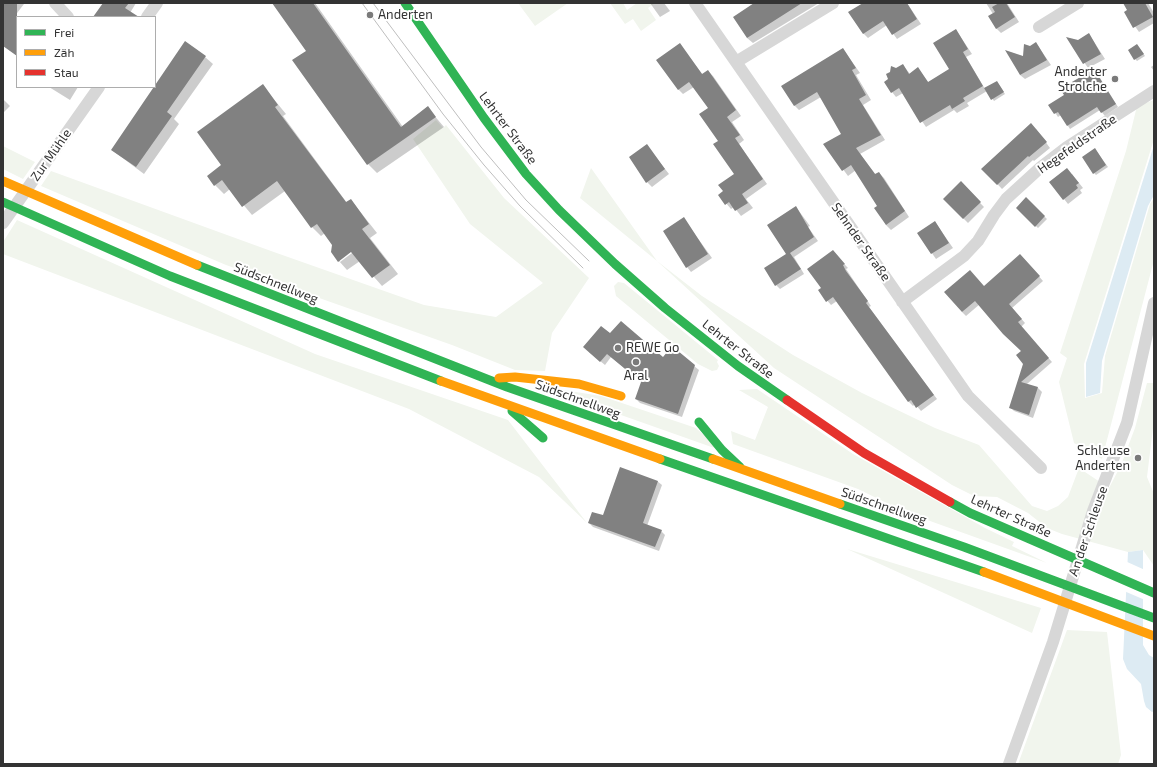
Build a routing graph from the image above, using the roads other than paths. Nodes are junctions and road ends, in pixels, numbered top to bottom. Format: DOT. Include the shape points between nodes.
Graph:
graph roads {
  1 [pos="55,3"];
  2 [pos="157,3"];
  3 [pos="406,3"];
  4 [pos="695,3"];
  5 [pos="833,3"];
  6 [pos="1078,3"];
  7 [pos="67,16"];
  8 [pos="148,16"];
  9 [pos="1039,27"];
  10 [pos="736,62"];
  11 [pos="98,88"];
  12 [pos="1154,91"];
  13 [pos="3,181"];
  14 [pos="3,202"];
  15 [pos="5,220"];
  16 [pos="902,302"];
  17 [pos="1154,303"];
  18 [pos="486,379"];
  19 [pos="621,396"];
  20 [pos="506,404"];
  21 [pos="699,422"];
  22 [pos="543,438"];
  23 [pos="1041,468"];
  24 [pos="745,472"];
  25 [pos="704,484"];
  26 [pos="733,484"];
  27 [pos="1154,592"];
  28 [pos="1154,618"];
  29 [pos="1154,636"];
  30 [pos="1009,764"];
  1 -- 7 [label="street"];
  2 -- 8 [label="street"];
  3 -- 27 [label="main road, Lehrter Straße" via="484,118 526,174 592,242 665,308 763,385 864,453 914,483 970,513"];
  4 -- 10 [label="street, Sehnder Straße"];
  5 -- 10 [label="street"];
  6 -- 9 [label="street"];
  10 -- 16 [label="street, Sehnder Straße"];
  11 -- 15 [label="street, Zur Mühle"];
  12 -- 16 [label="street, Hegefeldstraße" via="1067,147 1041,167 1006,199 978,241 964,256"];
  13 -- 18 [label="main road, Südschnellweg" via="207,269"];
  14 -- 20 [label="main road" via="177,278 313,333"];
  16 -- 23 [label="street, Sehnder Straße" via="968,396"];
  17 -- 30 [label="street, An der Schleuse" via="1127,423 1093,512 1053,642"];
  18 -- 19 [label="main road" via="515,377 579,384"];
  18 -- 24 [label="main road, Südschnellweg"];
  20 -- 22 [label="main road"];
  20 -- 26 [label="main road"];
  21 -- 24 [label="main road" via="722,450"];
  24 -- 28 [label="main road, Südschnellweg" via="1044,576"];
  25 -- 26 [label="main road"];
  26 -- 29 [label="main road" via="1040,592"];
}
